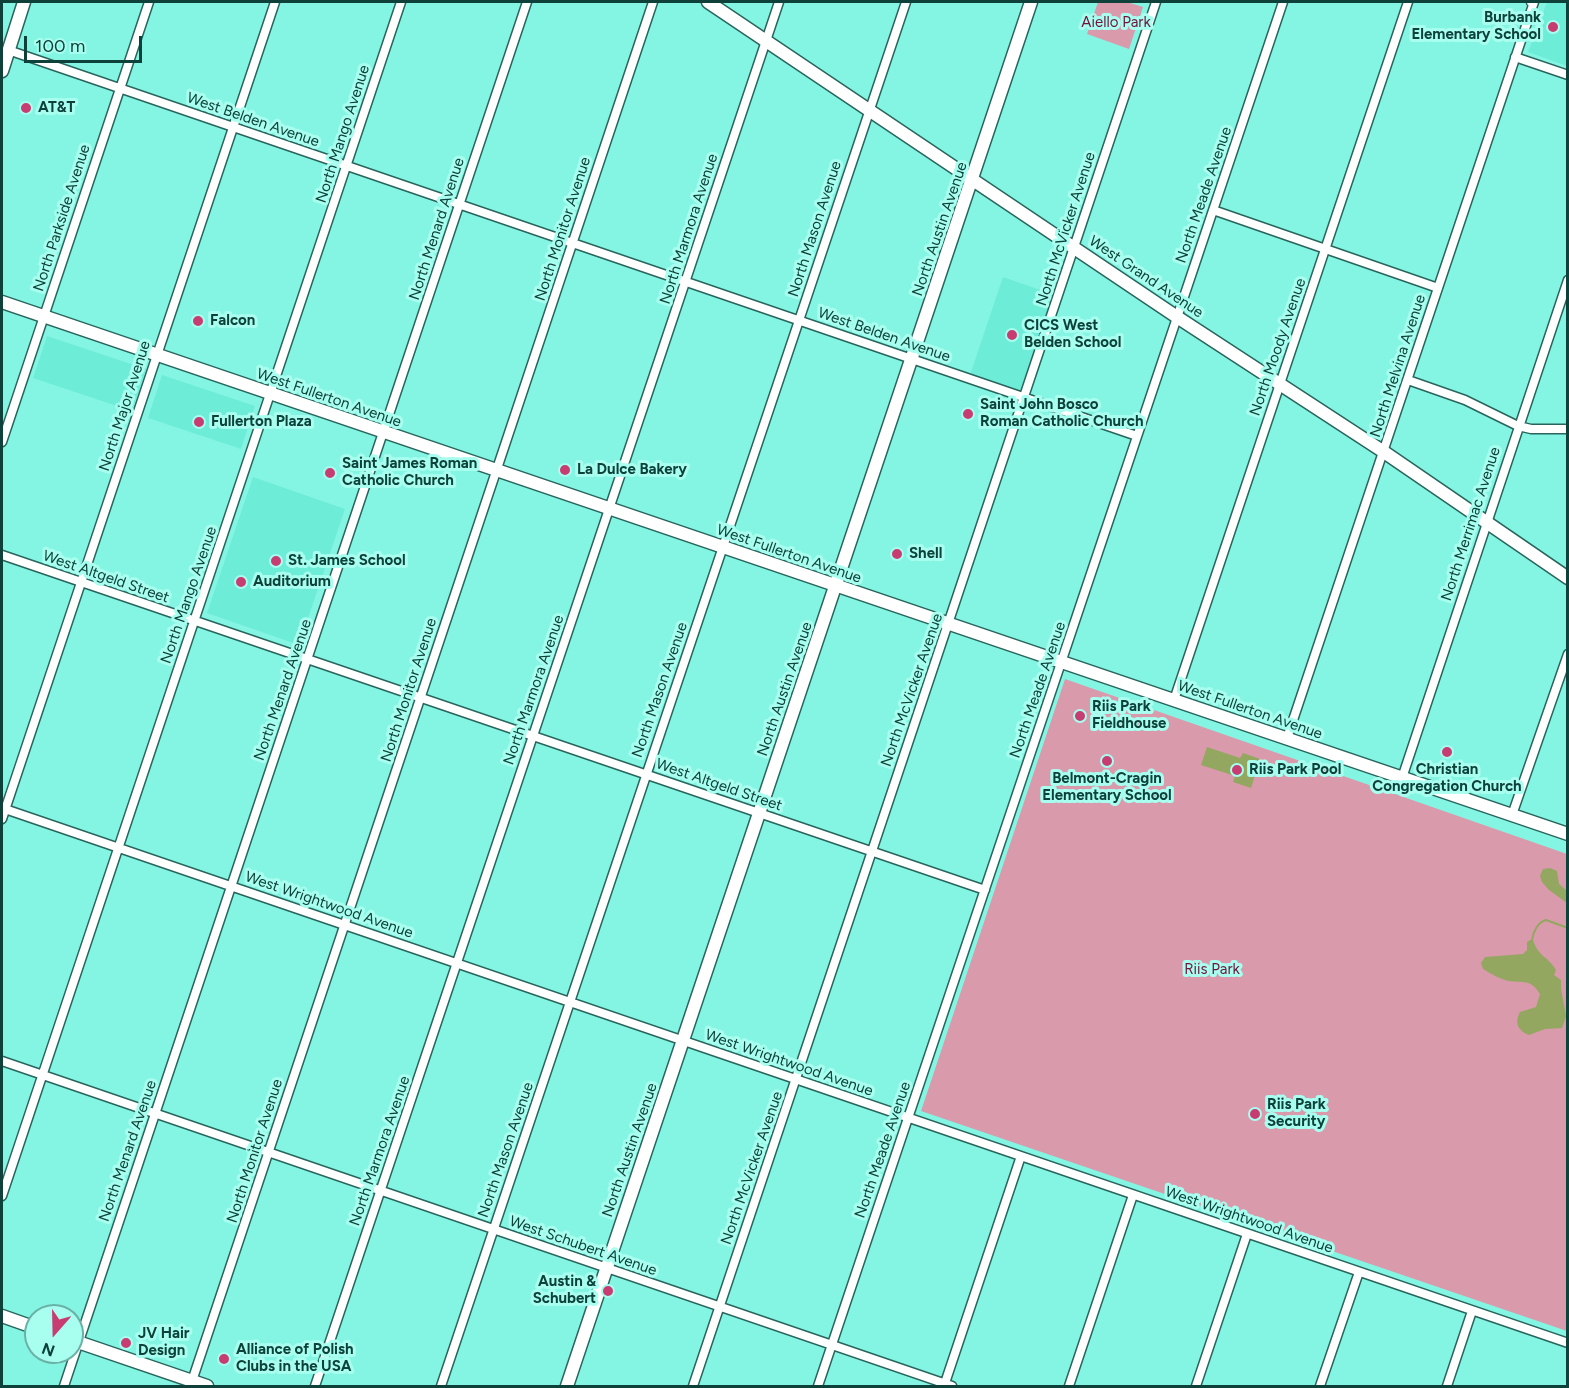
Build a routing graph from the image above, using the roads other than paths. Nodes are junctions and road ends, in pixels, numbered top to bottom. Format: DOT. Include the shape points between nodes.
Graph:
graph roads {
  1 [pos="24,2"];
  2 [pos="149,2"];
  3 [pos="275,2"];
  4 [pos="401,2"];
  5 [pos="527,2"];
  6 [pos="653,2"];
  7 [pos="708,2"];
  8 [pos="779,2"];
  9 [pos="906,2"];
  10 [pos="1031,2"];
  11 [pos="1156,2"];
  12 [pos="1283,2"];
  13 [pos="1408,2"];
  14 [pos="1532,2"];
  15 [pos="766,40"];
  16 [pos="8,50"];
  17 [pos="1515,57"];
  18 [pos="2,70"];
  19 [pos="1568,75"];
  20 [pos="120,88"];
  21 [pos="869,110"];
  22 [pos="233,127"];
  23 [pos="346,166"];
  24 [pos="972,180"];
  25 [pos="460,204"];
  26 [pos="1213,210"];
  27 [pos="572,243"];
  28 [pos="1075,247"];
  29 [pos="1325,249"];
  30 [pos="1568,280"];
  31 [pos="685,281"];
  32 [pos="1438,288"];
  33 [pos="2,302"];
  34 [pos="44,317"];
  35 [pos="1177,317"];
  36 [pos="799,320"];
  37 [pos="157,355"];
  38 [pos="912,359"];
  39 [pos="1408,380"];
  40 [pos="1280,384"];
  41 [pos="270,394"];
  42 [pos="1024,397"];
  43 [pos="1518,426"];
  44 [pos="1568,429"];
  45 [pos="384,432"];
  46 [pos="1137,435"];
  47 [pos="2,442"];
  48 [pos="1384,452"];
  49 [pos="496,470"];
  50 [pos="609,509"];
  51 [pos="1486,522"];
  52 [pos="723,547"];
  53 [pos="2,555"];
  54 [pos="1568,578"];
  55 [pos="81,582"];
  56 [pos="836,585"];
  57 [pos="194,621"];
  58 [pos="948,624"];
  59 [pos="1568,654"];
  60 [pos="307,659"];
  61 [pos="1061,662"];
  62 [pos="420,698"];
  63 [pos="1174,700"];
  64 [pos="533,736"];
  65 [pos="1287,738"];
  66 [pos="646,775"];
  67 [pos="1402,778"];
  68 [pos="3,808"];
  69 [pos="759,813"];
  70 [pos="1512,815"];
  71 [pos="2,819"];
  72 [pos="1568,834"];
  73 [pos="118,848"];
  74 [pos="872,851"];
  75 [pos="231,886"];
  76 [pos="985,890"];
  77 [pos="344,925"];
  78 [pos="457,963"];
  79 [pos="570,1002"];
  80 [pos="683,1041"];
  81 [pos="2,1061"];
  82 [pos="42,1075"];
  83 [pos="796,1079"];
  84 [pos="155,1114"];
  85 [pos="908,1118"];
  86 [pos="268,1152"];
  87 [pos="1021,1156"];
  88 [pos="381,1191"];
  89 [pos="1133,1195"];
  90 [pos="2,1196"];
  91 [pos="493,1229"];
  92 [pos="1247,1234"];
  93 [pos="607,1268"];
  94 [pos="1359,1272"];
  95 [pos="719,1307"];
  96 [pos="1472,1311"];
  97 [pos="84,1315"];
  98 [pos="2,1316"];
  99 [pos="24,1324"];
  100 [pos="1568,1343"];
  101 [pos="84,1344"];
  102 [pos="832,1346"];
  103 [pos="69,1364"];
  104 [pos="191,1384"];
  105 [pos="64,1386"];
  106 [pos="207,1386"];
  107 [pos="315,1386"];
  108 [pos="441,1386"];
  109 [pos="567,1386"];
  110 [pos="693,1386"];
  111 [pos="818,1386"];
  112 [pos="947,1386"];
  113 [pos="1070,1386"];
  114 [pos="1196,1386"];
  115 [pos="1320,1386"];
  116 [pos="1447,1386"];
  1 -- 16 [label="main road"];
  2 -- 20 [label="street, North Parkside Avenue"];
  3 -- 22 [label="street, North Major Avenue"];
  4 -- 23 [label="street, North Mango Avenue"];
  5 -- 25 [label="street, North Menard Avenue"];
  6 -- 27 [label="street, North Monitor Avenue"];
  7 -- 15 [label="main road, West Grand Avenue"];
  8 -- 15 [label="street, North Marmora Avenue"];
  9 -- 21 [label="street, North Mason Avenue"];
  10 -- 24 [label="main road, North Austin Avenue"];
  11 -- 28 [label="street, North McVicker Avenue"];
  12 -- 26 [label="street, North Meade Avenue"];
  13 -- 29 [label="street, North Moody Avenue"];
  14 -- 17 [label="street, North Melvina Avenue"];
  15 -- 21 [label="main road, West Grand Avenue"];
  15 -- 31 [label="street, North Marmora Avenue"];
  16 -- 18 [label="main road"];
  16 -- 20 [label="street, West Belden Avenue"];
  17 -- 19 [label="street"];
  17 -- 32 [label="street, North Melvina Avenue"];
  20 -- 22 [label="street, West Belden Avenue"];
  20 -- 34 [label="street, North Parkside Avenue"];
  21 -- 24 [label="main road, West Grand Avenue"];
  21 -- 36 [label="street, North Mason Avenue"];
  22 -- 23 [label="street, West Belden Avenue"];
  22 -- 37 [label="street, North Major Avenue"];
  23 -- 25 [label="street, West Belden Avenue"];
  23 -- 41 [label="street, North Mango Avenue"];
  24 -- 28 [label="main road, West Grand Avenue"];
  24 -- 38 [label="main road, North Austin Avenue"];
  25 -- 27 [label="street, West Belden Avenue"];
  25 -- 45 [label="street, North Menard Avenue"];
  26 -- 29 [label="street"];
  26 -- 35 [label="street, North Meade Avenue"];
  27 -- 31 [label="street, West Belden Avenue"];
  27 -- 49 [label="street, North Monitor Avenue"];
  28 -- 35 [label="main road, West Grand Avenue"];
  28 -- 42 [label="street, North McVicker Avenue"];
  29 -- 32 [label="street"];
  29 -- 40 [label="street, North Moody Avenue"];
  30 -- 43 [label="street, North Merrimac Avenue"];
  31 -- 36 [label="street, West Belden Avenue"];
  31 -- 50 [label="street, North Marmora Avenue"];
  32 -- 39 [label="street, North Melvina Avenue"];
  33 -- 34 [label="main road, West Fullerton Avenue"];
  34 -- 37 [label="main road, West Fullerton Avenue"];
  34 -- 47 [label="street, North Parkside Avenue"];
  35 -- 40 [label="main road, West Grand Avenue"];
  35 -- 46 [label="street, North Meade Avenue"];
  36 -- 38 [label="street, West Belden Avenue"];
  36 -- 52 [label="street, North Mason Avenue"];
  37 -- 41 [label="main road, West Fullerton Avenue"];
  37 -- 55 [label="street, North Major Avenue"];
  38 -- 42 [label="street, West Belden Avenue"];
  38 -- 56 [label="main road, North Austin Avenue"];
  39 -- 43 [label="street" via="1465,400"];
  39 -- 48 [label="street, North Melvina Avenue"];
  40 -- 48 [label="main road, West Grand Avenue"];
  40 -- 63 [label="street, North Moody Avenue"];
  41 -- 45 [label="main road, West Fullerton Avenue"];
  41 -- 57 [label="street, North Mango Avenue"];
  42 -- 46 [label="street, West Belden Avenue"];
  42 -- 58 [label="street, North McVicker Avenue"];
  43 -- 44 [label="street"];
  43 -- 51 [label="street, North Merrimac Avenue"];
  45 -- 49 [label="main road, West Fullerton Avenue"];
  45 -- 60 [label="street, North Menard Avenue"];
  46 -- 61 [label="street, North Meade Avenue"];
  48 -- 51 [label="main road, West Grand Avenue"];
  48 -- 65 [label="street, North Melvina Avenue"];
  49 -- 50 [label="main road, West Fullerton Avenue"];
  49 -- 62 [label="street, North Monitor Avenue"];
  50 -- 52 [label="main road, West Fullerton Avenue"];
  50 -- 64 [label="street, North Marmora Avenue"];
  51 -- 54 [label="main road, West Grand Avenue"];
  51 -- 67 [label="street, North Merrimac Avenue"];
  52 -- 56 [label="main road, West Fullerton Avenue"];
  52 -- 66 [label="street, North Mason Avenue"];
  53 -- 55 [label="street, West Altgeld Street"];
  55 -- 57 [label="street, West Altgeld Street"];
  55 -- 68 [label="street, North Major Avenue"];
  56 -- 58 [label="main road, West Fullerton Avenue"];
  56 -- 69 [label="main road, North Austin Avenue"];
  57 -- 60 [label="street, West Altgeld Street"];
  57 -- 73 [label="street, North Mango Avenue"];
  58 -- 61 [label="main road, West Fullerton Avenue"];
  58 -- 74 [label="street, North McVicker Avenue"];
  59 -- 70 [label="street"];
  60 -- 62 [label="street, West Altgeld Street"];
  60 -- 75 [label="street, North Menard Avenue"];
  61 -- 63 [label="main road, West Fullerton Avenue"];
  61 -- 76 [label="street, North Meade Avenue"];
  62 -- 64 [label="street, West Altgeld Street"];
  62 -- 77 [label="street, North Monitor Avenue"];
  63 -- 65 [label="main road, West Fullerton Avenue"];
  64 -- 66 [label="street, West Altgeld Street"];
  64 -- 78 [label="street, North Marmora Avenue"];
  65 -- 67 [label="main road, West Fullerton Avenue"];
  66 -- 69 [label="street, West Altgeld Street"];
  66 -- 79 [label="street, North Mason Avenue"];
  67 -- 70 [label="main road, West Fullerton Avenue"];
  68 -- 71 [label="street, North Major Avenue"];
  68 -- 73 [label="street, West Wrightwood Avenue"];
  69 -- 74 [label="street, West Altgeld Street"];
  69 -- 80 [label="main road, North Austin Avenue"];
  70 -- 72 [label="main road, West Fullerton Avenue"];
  73 -- 75 [label="street, West Wrightwood Avenue"];
  73 -- 82 [label="street, North Mango Avenue"];
  74 -- 76 [label="street, West Altgeld Street"];
  74 -- 83 [label="street, North McVicker Avenue"];
  75 -- 77 [label="street, West Wrightwood Avenue"];
  75 -- 84 [label="street, North Menard Avenue"];
  76 -- 85 [label="street, North Meade Avenue"];
  77 -- 78 [label="street, West Wrightwood Avenue"];
  77 -- 86 [label="street, North Monitor Avenue"];
  78 -- 79 [label="street, West Wrightwood Avenue"];
  78 -- 88 [label="street, North Marmora Avenue"];
  79 -- 80 [label="street, West Wrightwood Avenue"];
  79 -- 91 [label="street, North Mason Avenue"];
  80 -- 83 [label="street, West Wrightwood Avenue"];
  80 -- 93 [label="main road, North Austin Avenue"];
  81 -- 82 [label="street, West Schubert Avenue"];
  82 -- 84 [label="street, West Schubert Avenue"];
  82 -- 90 [label="street, North Mango Avenue"];
  83 -- 85 [label="street, West Wrightwood Avenue"];
  83 -- 95 [label="street, North McVicker Avenue"];
  84 -- 86 [label="street, West Schubert Avenue"];
  84 -- 97 [label="street, North Menard Avenue"];
  85 -- 87 [label="street, West Wrightwood Avenue"];
  85 -- 102 [label="street, North Meade Avenue"];
  86 -- 88 [label="street, West Schubert Avenue"];
  86 -- 104 [label="street, North Monitor Avenue"];
  87 -- 89 [label="street, West Wrightwood Avenue"];
  87 -- 112 [label="street"];
  88 -- 91 [label="street, West Schubert Avenue"];
  88 -- 107 [label="street, North Marmora Avenue"];
  89 -- 92 [label="street, West Wrightwood Avenue"];
  89 -- 113 [label="street"];
  91 -- 93 [label="street, West Schubert Avenue"];
  91 -- 108 [label="street, North Mason Avenue"];
  92 -- 94 [label="street, West Wrightwood Avenue"];
  92 -- 114 [label="street"];
  93 -- 95 [label="street, West Schubert Avenue"];
  93 -- 109 [label="main road, North Austin Avenue"];
  94 -- 96 [label="street, West Wrightwood Avenue"];
  94 -- 115 [label="street"];
  95 -- 102 [label="street, West Schubert Avenue"];
  95 -- 110 [label="street, North McVicker Avenue"];
  96 -- 100 [label="street, West Wrightwood Avenue"];
  96 -- 116 [label="street"];
  98 -- 99 [label="main road"];
  101 -- 104 [label="main road"];
  102 -- 111 [label="street, North Meade Avenue"];
  102 -- 112 [label="street, West Schubert Avenue"];
  103 -- 105 [label="street, North Menard Avenue"];
  104 -- 106 [label="main road"];
}
